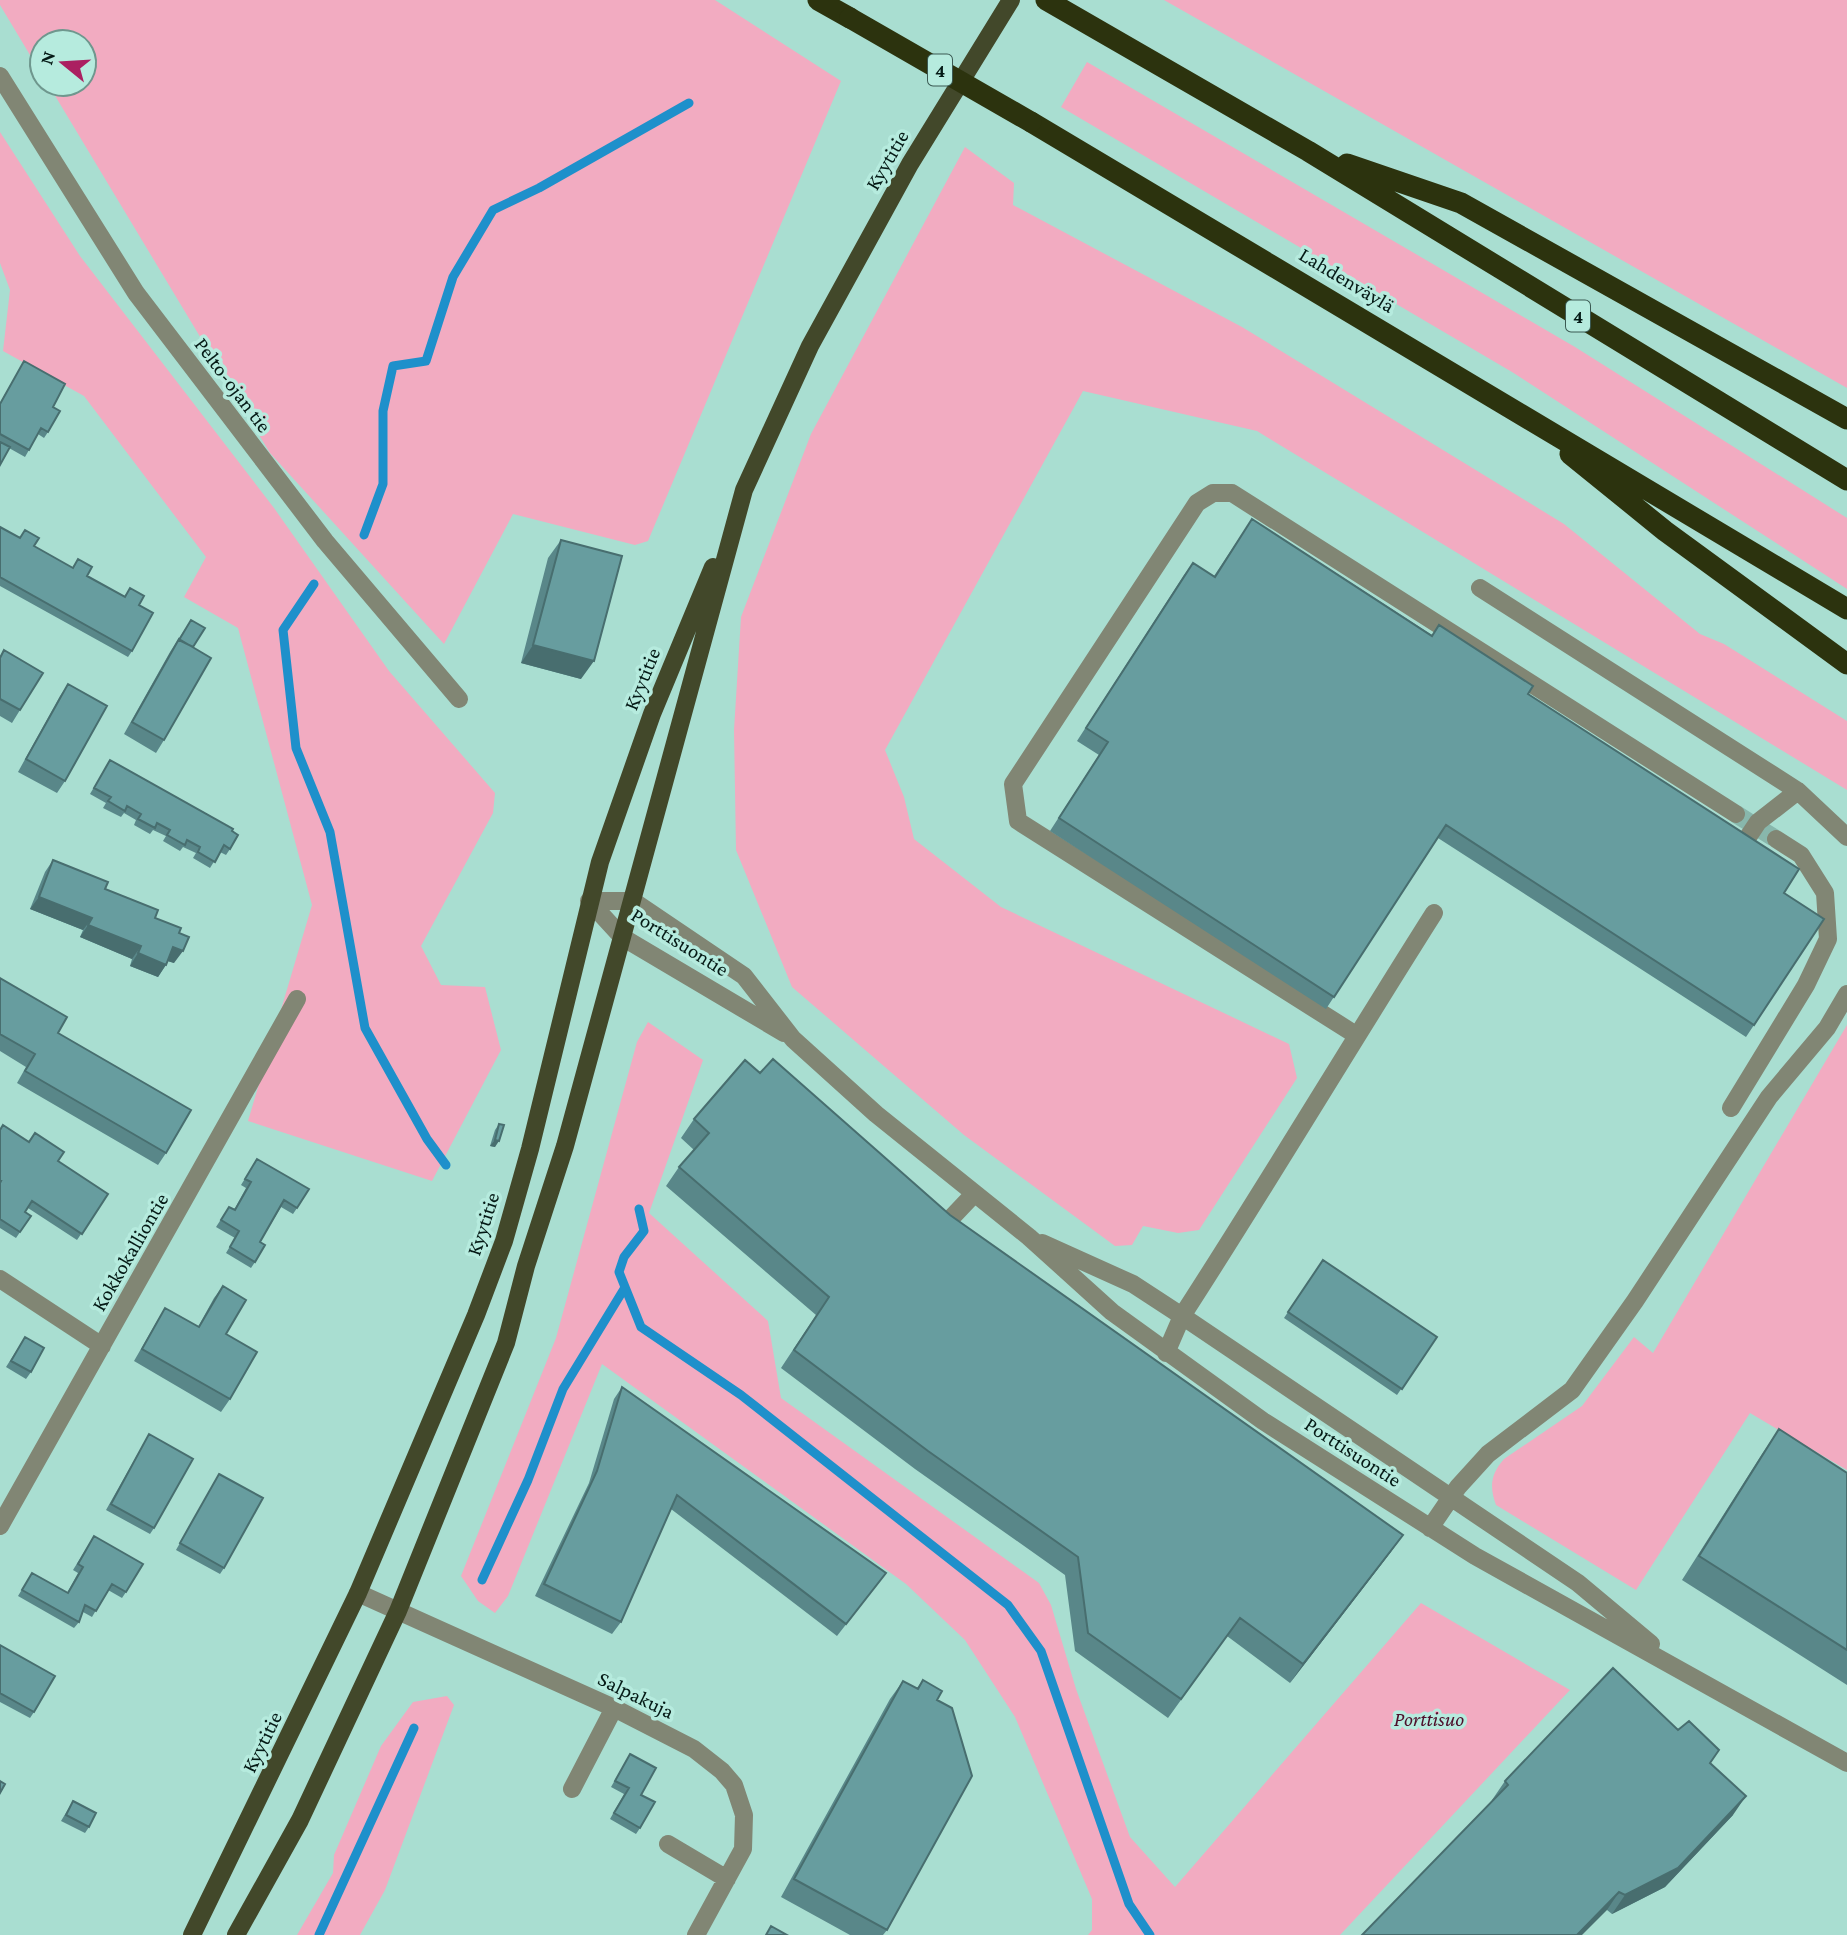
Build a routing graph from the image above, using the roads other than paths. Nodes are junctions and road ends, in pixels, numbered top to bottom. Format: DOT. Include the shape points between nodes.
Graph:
graph roads {
  1 [pos="818,0"];
  2 [pos="1010,0"];
  3 [pos="1046,0"];
  4 [pos="0,76"];
  5 [pos="1308,151"];
  6 [pos="1506,402"];
  7 [pos="1847,419"];
  8 [pos="1847,480"];
  9 [pos="741,499"];
  10 [pos="1480,589"];
  11 [pos="1847,609"];
  12 [pos="1847,664"];
  13 [pos="459,699"];
  14 [pos="1798,791"];
  15 [pos="1736,814"];
  16 [pos="1847,837"];
  17 [pos="1776,839"];
  18 [pos="1728,866"];
  19 [pos="589,901"];
  20 [pos="633,901"];
  21 [pos="1434,913"];
  22 [pos="622,937"];
  23 [pos="1847,994"];
  24 [pos="297,999"];
  25 [pos="1356,1035"];
  26 [pos="793,1039"];
  27 [pos="1731,1108"];
  28 [pos="973,1195"];
  29 [pos="1029,1237"];
  30 [pos="928,1243"];
  31 [pos="0,1279"];
  32 [pos="1182,1316"];
  33 [pos="102,1346"];
  34 [pos="1166,1353"];
  35 [pos="1450,1497"];
  36 [pos="0,1526"];
  37 [pos="1430,1528"];
  38 [pos="358,1593"];
  39 [pos="398,1611"];
  40 [pos="1679,1667"];
  41 [pos="614,1708"];
  42 [pos="1847,1763"];
  43 [pos="572,1789"];
  44 [pos="668,1844"];
  45 [pos="727,1879"];
  46 [pos="192,1935"];
  47 [pos="236,1935"];
  48 [pos="696,1935"];
  1 -- 6 [label="highway, Lahdenväylä / 4, bridge"];
  2 -- 9 [label="main road, Kyytitie" via="910,164 810,345"];
  3 -- 5 [label="highway, 4"];
  4 -- 13 [label="street, Pelto-ojan tie" via="136,293 325,541"];
  5 -- 7 [label="highway" via="1461,203"];
  5 -- 8 [label="highway, 4"];
  6 -- 11 [label="highway, Lahdenväylä / 4"];
  6 -- 12 [label="highway" via="1665,531"];
  9 -- 19 [label="main road, Kyytitie" via="652,714"];
  9 -- 20 [label="main road, Kyytitie"];
  10 -- 14 [label="street"];
  14 -- 16 [label="street"];
  14 -- 18 [label="street" via="1758,822"];
  15 -- 25 [label="street" via="1232,493 1213,493 1197,503 1013,784 1018,821"];
  17 -- 27 [label="street" via="1801,855 1825,893 1828,939 1807,985"];
  19 -- 20 [label="street, Porttisuontie"];
  19 -- 22 [label="street, Porttisuontie"];
  19 -- 38 [label="main road, Kyytitie" via="571,989 504,1241"];
  20 -- 22 [label="main road, Kyytitie"];
  20 -- 26 [label="street, Porttisuontie" via="744,976"];
  21 -- 25 [label="street"];
  22 -- 26 [label="street, Porttisuontie"];
  22 -- 39 [label="main road, Kyytitie" via="506,1343"];
  23 -- 35 [label="street" via="1827,1028 1769,1097 1572,1390 1488,1454"];
  24 -- 33 [label="street, Kokkokalliontie"];
  25 -- 32 [label="street" via="1319,1103"];
  26 -- 28 [label="street, Porttisuontie"];
  28 -- 29 [label="street, Porttisuontie"];
  28 -- 30 [label="street"];
  29 -- 32 [label="street, Porttisuontie" via="1133,1284"];
  29 -- 34 [label="street, Porttisuontie" via="1069,1276"];
  31 -- 33 [label="street"];
  32 -- 34 [label="street"];
  32 -- 35 [label="street, Porttisuontie"];
  33 -- 36 [label="street, Kokkokalliontie"];
  34 -- 37 [label="street, Porttisuontie"];
  35 -- 37 [label="street"];
  35 -- 40 [label="street, Porttisuontie" via="1578,1583"];
  37 -- 40 [label="street, Porttisuontie" via="1562,1606"];
  38 -- 39 [label="street, Salpakuja"];
  38 -- 46 [label="main road, Kyytitie"];
  39 -- 41 [label="street, Salpakuja"];
  39 -- 47 [label="main road, Kyytitie" via="300,1820"];
  40 -- 42 [label="street, Porttisuontie"];
  41 -- 43 [label="street"];
  41 -- 45 [label="street, Salpakuja" via="694,1749 734,1784 744,1815 743,1849"];
  44 -- 45 [label="street"];
  45 -- 48 [label="street, Salpakuja"];
}
